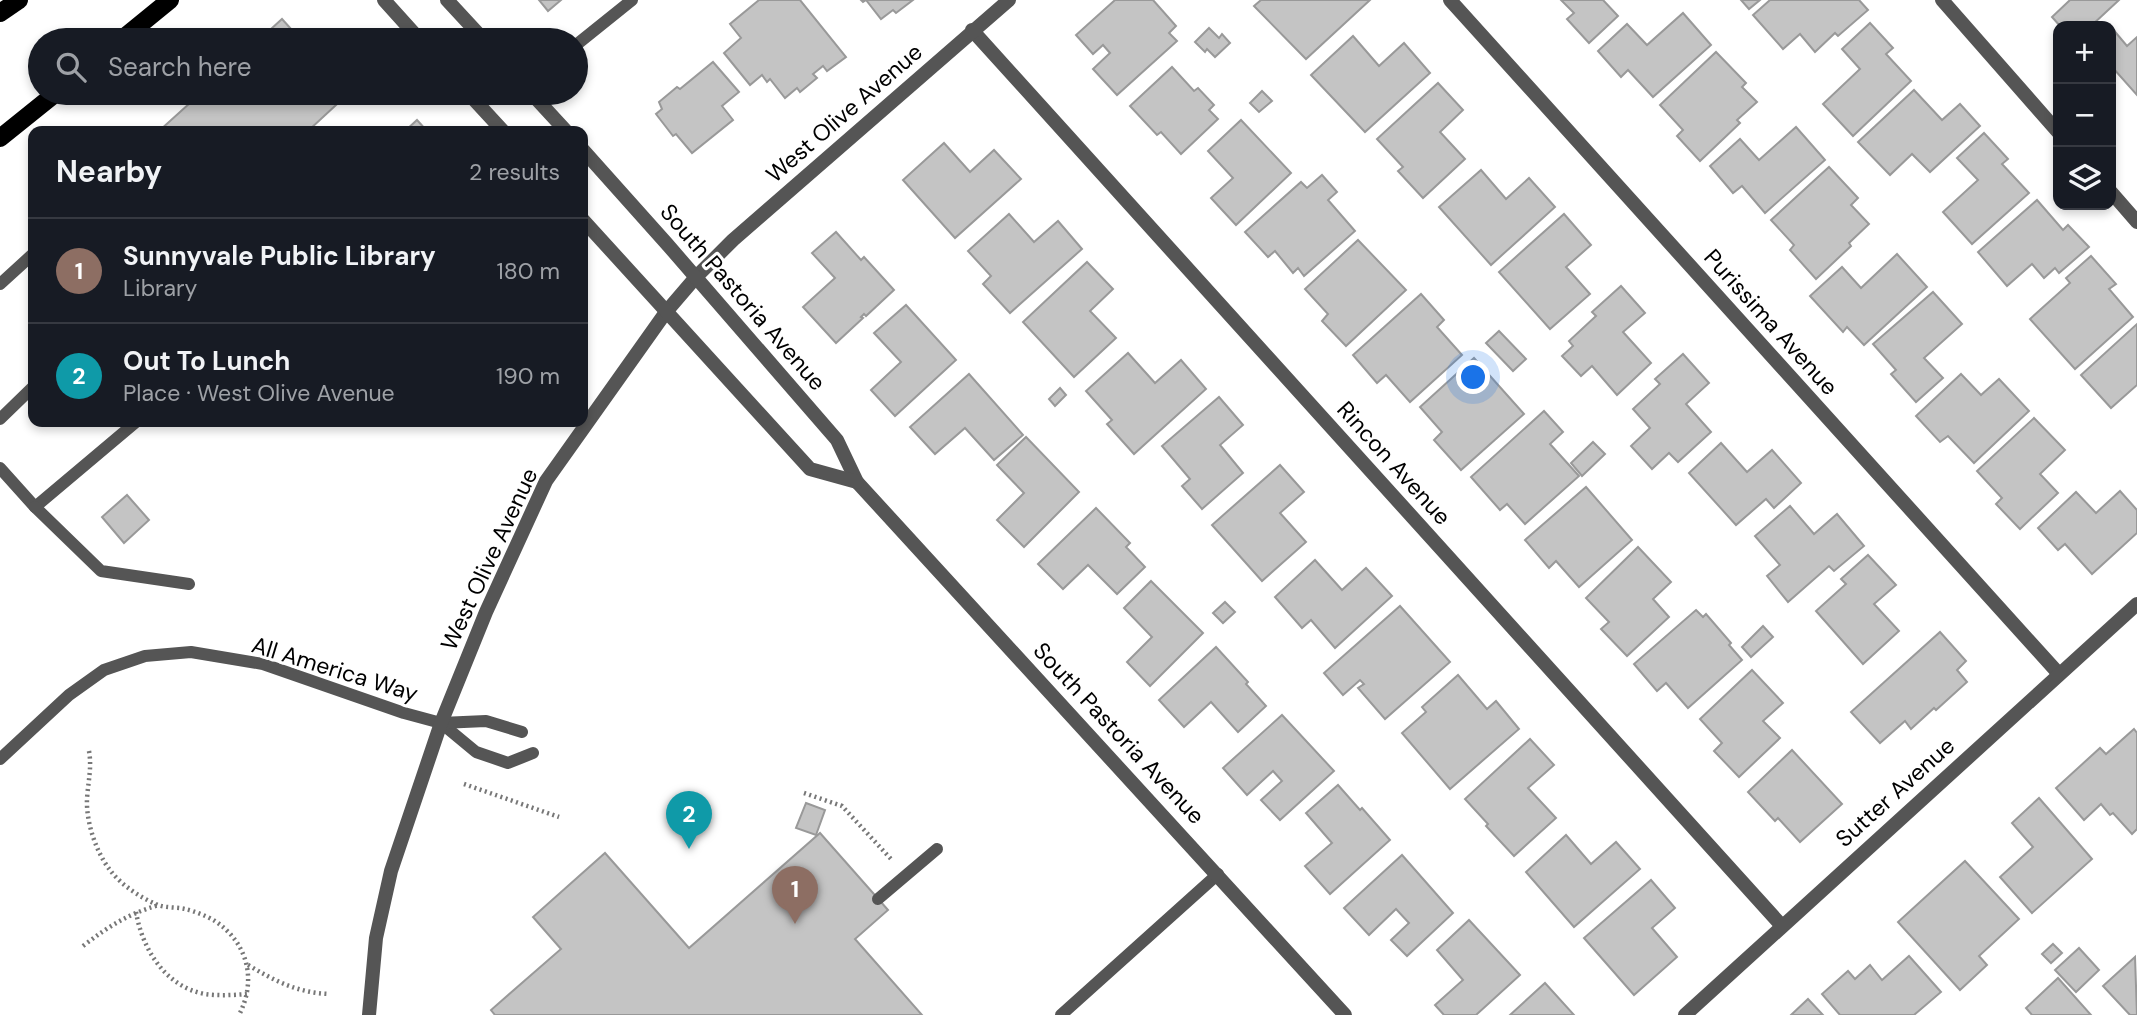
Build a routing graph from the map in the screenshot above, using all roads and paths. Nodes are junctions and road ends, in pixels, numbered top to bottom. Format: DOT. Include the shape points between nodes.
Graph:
graph roads {
  1 [pos="19,0"];
  2 [pos="170,0"];
  3 [pos="384,0"];
  4 [pos="447,0"];
  5 [pos="632,0"];
  6 [pos="1009,0"];
  7 [pos="1450,0"];
  8 [pos="1942,0"];
  9 [pos="0,13"];
  10 [pos="136,28"];
  11 [pos="410,28"];
  12 [pos="473,28"];
  13 [pos="972,30"];
  14 [pos="588,35"];
  15 [pos="41,105"];
  16 [pos="479,105"];
  17 [pos="542,105"];
  18 [pos="498,126"];
  19 [pos="561,126"];
  20 [pos="2053,126"];
  21 [pos="0,138"];
  22 [pos="588,156"];
  23 [pos="2116,198"];
  24 [pos="2137,222"];
  25 [pos="588,225"];
  26 [pos="28,259"];
  27 [pos="696,277"];
  28 [pos="0,284"];
  29 [pos="666,312"];
  30 [pos="28,392"];
  31 [pos="0,419"];
  32 [pos="588,422"];
  33 [pos="130,427"];
  34 [pos="584,427"];
  35 [pos="0,468"];
  36 [pos="857,482"];
  37 [pos="35,507"];
  38 [pos="189,584"];
  39 [pos="2137,604"];
  40 [pos="2059,674"];
  41 [pos="441,723"];
  42 [pos="522,732"];
  43 [pos="89,751"];
  44 [pos="533,753"];
  45 [pos="0,759"];
  46 [pos="464,784"];
  47 [pos="804,793"];
  48 [pos="559,817"];
  49 [pos="937,849"];
  50 [pos="1218,874"];
  51 [pos="906,876"];
  52 [pos="878,899"];
  53 [pos="159,905"];
  54 [pos="136,912"];
  55 [pos="1782,926"];
  56 [pos="83,946"];
  57 [pos="248,964"];
  58 [pos="248,994"];
  59 [pos="331,994"];
  60 [pos="239,1015"];
  61 [pos="369,1015"];
  62 [pos="1061,1015"];
  63 [pos="1345,1015"];
  64 [pos="1685,1015"];
  1 -- 9 [label="main road"];
  2 -- 10 [label="main road"];
  3 -- 11 [label="street"];
  4 -- 12 [label="street"];
  5 -- 14 [label="lane"];
  6 -- 13 [label="street, West Olive Avenue"];
  7 -- 40 [label="street, Purissima Avenue"];
  8 -- 20 [label="street"];
  13 -- 27 [label="street, West Olive Avenue"];
  13 -- 55 [label="street, Rincon Avenue"];
  15 -- 21 [label="main road"];
  16 -- 18 [label="street"];
  17 -- 19 [label="street"];
  22 -- 27 [label="street, South Pastoria Avenue"];
  23 -- 24 [label="street"];
  25 -- 29 [label="street"];
  26 -- 28 [label="lane"];
  27 -- 29 [label="street, West Olive Avenue"];
  27 -- 36 [label="street, South Pastoria Avenue" via="837,440"];
  29 -- 32 [label="street, West Olive Avenue"];
  29 -- 36 [label="street" via="810,469"];
  30 -- 31 [label="lane"];
  33 -- 37 [label="lane"];
  34 -- 41 [label="street, West Olive Avenue" via="546,481"];
  35 -- 37 [label="lane"];
  36 -- 50 [label="street, South Pastoria Avenue"];
  37 -- 38 [label="lane" via="101,571"];
  39 -- 40 [label="street, Sutter Avenue"];
  40 -- 55 [label="street, Sutter Avenue"];
  41 -- 42 [label="lane" via="486,721"];
  41 -- 44 [label="lane" via="476,752 508,763"];
  41 -- 45 [label="lane, All America Way" via="262,664 191,652 145,656 104,670 69,695"];
  41 -- 61 [label="street, West Olive Avenue" via="391,871 376,938"];
  43 -- 53 [label="path" via="92,765 87,804 98,848 126,886"];
  46 -- 48 [label="path"];
  47 -- 51 [label="path" via="842,806"];
  49 -- 51 [label="lane"];
  50 -- 62 [label="lane"];
  50 -- 63 [label="street, South Pastoria Avenue"];
  51 -- 52 [label="lane"];
  53 -- 54 [label="path"];
  53 -- 57 [label="path" via="214,920 235,940"];
  54 -- 56 [label="path"];
  54 -- 58 [label="path" via="147,950 181,985 202,994"];
  55 -- 64 [label="street, Sutter Avenue"];
  57 -- 58 [label="path"];
  57 -- 59 [label="path" via="294,989"];
  58 -- 60 [label="path"];
}
